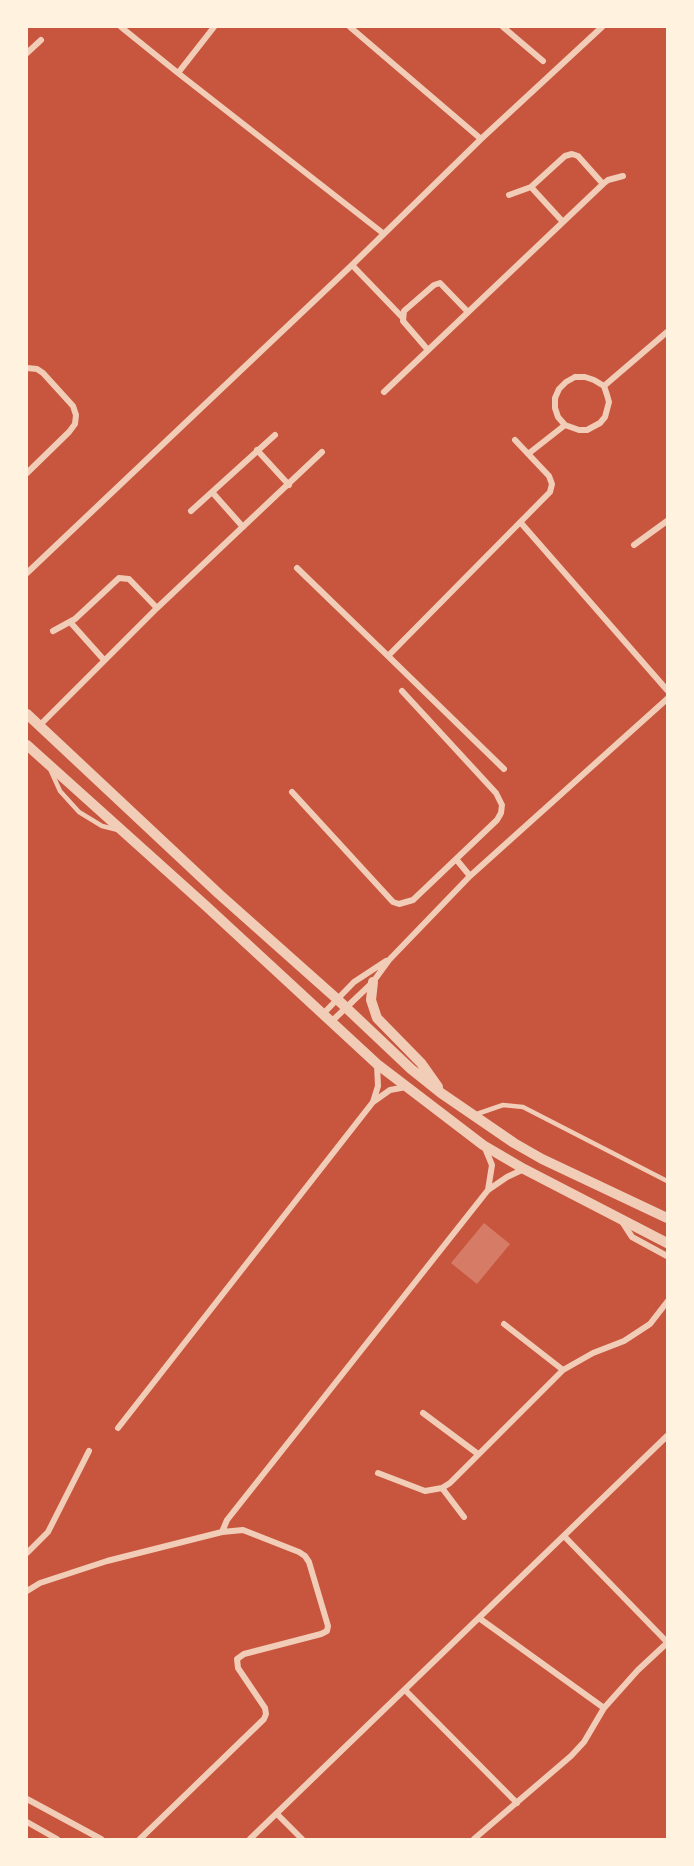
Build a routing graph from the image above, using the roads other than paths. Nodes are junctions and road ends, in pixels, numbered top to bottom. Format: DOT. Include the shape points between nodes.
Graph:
graph roads {
  1 [pos="121,27"];
  2 [pos="214,27"];
  3 [pos="350,27"];
  4 [pos="503,27"];
  5 [pos="602,27"];
  6 [pos="41,40"];
  7 [pos="27,53"];
  8 [pos="543,61"];
  9 [pos="178,73"];
  10 [pos="481,139"];
  11 [pos="623,176"];
  12 [pos="603,184"];
  13 [pos="531,187"];
  14 [pos="509,195"];
  15 [pos="563,222"];
  16 [pos="384,234"];
  17 [pos="352,265"];
  18 [pos="468,312"];
  19 [pos="402,317"];
  20 [pos="667,332"];
  21 [pos="428,350"];
  22 [pos="27,369"];
  23 [pos="604,386"];
  24 [pos="384,392"];
  25 [pos="565,425"];
  26 [pos="275,435"];
  27 [pos="515,440"];
  28 [pos="257,450"];
  29 [pos="322,452"];
  30 [pos="528,454"];
  31 [pos="27,473"];
  32 [pos="289,485"];
  33 [pos="212,492"];
  34 [pos="191,511"];
  35 [pos="667,520"];
  36 [pos="521,523"];
  37 [pos="243,527"];
  38 [pos="634,545"];
  39 [pos="297,568"];
  40 [pos="27,573"];
  41 [pos="157,608"];
  42 [pos="71,623"];
  43 [pos="53,632"];
  44 [pos="388,656"];
  45 [pos="104,660"];
  46 [pos="667,690"];
  47 [pos="402,691"];
  48 [pos="667,699"];
  49 [pos="27,714"];
  50 [pos="40,725"];
  51 [pos="27,745"];
  52 [pos="504,769"];
  53 [pos="292,792"];
  54 [pos="456,860"];
  55 [pos="470,876"];
  56 [pos="389,960"];
  57 [pos="373,982"];
  58 [pos="337,999"];
  59 [pos="346,1007"];
  60 [pos="323,1014"];
  61 [pos="331,1022"];
  62 [pos="377,1064"];
  63 [pos="406,1087"];
  64 [pos="441,1093"];
  65 [pos="373,1102"];
  66 [pos="472,1115"];
  67 [pos="483,1145"];
  68 [pos="524,1169"];
  69 [pos="667,1181"];
  70 [pos="488,1190"];
  71 [pos="667,1218"];
  72 [pos="620,1219"];
  73 [pos="667,1244"];
  74 [pos="667,1256"];
  75 [pos="667,1302"];
  76 [pos="504,1324"];
  77 [pos="563,1370"];
  78 [pos="423,1413"];
  79 [pos="118,1428"];
  80 [pos="667,1437"];
  81 [pos="89,1451"];
  82 [pos="478,1454"];
  83 [pos="378,1473"];
  84 [pos="442,1488"];
  85 [pos="464,1517"];
  86 [pos="222,1532"];
  87 [pos="564,1536"];
  88 [pos="27,1553"];
  89 [pos="27,1591"];
  90 [pos="479,1618"];
  91 [pos="667,1642"];
  92 [pos="405,1690"];
  93 [pos="604,1708"];
  94 [pos="27,1799"];
  95 [pos="517,1803"];
  96 [pos="277,1814"];
  97 [pos="27,1822"];
  98 [pos="57,1839"];
  99 [pos="101,1839"];
  100 [pos="140,1839"];
  101 [pos="250,1839"];
  102 [pos="302,1839"];
  103 [pos="474,1839"];
  1 -- 9 [label="street"];
  2 -- 9 [label="street"];
  3 -- 10 [label="street"];
  4 -- 8 [label="street"];
  5 -- 10 [label="street"];
  6 -- 7 [label="street"];
  9 -- 16 [label="street"];
  10 -- 16 [label="street"];
  11 -- 12 [label="street"];
  12 -- 13 [label="street" via="572,154"];
  12 -- 15 [label="street"];
  13 -- 14 [label="street"];
  13 -- 15 [label="street"];
  15 -- 18 [label="street"];
  16 -- 17 [label="street"];
  17 -- 19 [label="street"];
  17 -- 40 [label="street"];
  18 -- 19 [label="street" via="437,283"];
  18 -- 21 [label="street"];
  19 -- 21 [label="street"];
  20 -- 23 [label="street"];
  21 -- 24 [label="street"];
  22 -- 31 [label="street" via="43,373 73,406 76,415 69,432"];
  23 -- 25 [label="street" via="609,402 600,423 579,430"];
  23 -- 25 [label="street" via="585,376 566,382 555,398 558,417"];
  25 -- 30 [label="street"];
  26 -- 28 [label="street"];
  27 -- 30 [label="street"];
  28 -- 32 [label="street"];
  28 -- 33 [label="street"];
  29 -- 32 [label="street"];
  30 -- 36 [label="street" via="552,484 550,492"];
  32 -- 37 [label="street"];
  33 -- 34 [label="street"];
  33 -- 37 [label="street"];
  35 -- 38 [label="street"];
  36 -- 44 [label="street"];
  36 -- 46 [label="street"];
  37 -- 41 [label="street"];
  39 -- 44 [label="street"];
  41 -- 42 [label="street" via="129,579 122,577"];
  41 -- 45 [label="street"];
  42 -- 43 [label="street"];
  42 -- 45 [label="street"];
  44 -- 52 [label="street"];
  45 -- 50 [label="street"];
  47 -- 54 [label="street" via="496,793 502,805 497,820"];
  48 -- 55 [label="street"];
  49 -- 50 [label="street"];
  50 -- 58 [label="street"];
  51 -- 60 [label="street"];
  53 -- 54 [label="street" via="393,902 413,900"];
  54 -- 55 [label="street"];
  55 -- 56 [label="street"];
  56 -- 57 [label="street"];
  56 -- 58 [label="street" via="365,974"];
  57 -- 59 [label="street"];
  57 -- 64 [label="street" via="371,1000 377,1018 424,1068"];
  58 -- 59 [label="street"];
  58 -- 60 [label="street"];
  59 -- 61 [label="street"];
  59 -- 64 [label="street"];
  60 -- 61 [label="street"];
  61 -- 62 [label="street"];
  62 -- 63 [label="street"];
  62 -- 65 [label="street" via="378,1086"];
  63 -- 65 [label="street" via="390,1090"];
  63 -- 67 [label="street"];
  64 -- 66 [label="street"];
  65 -- 79 [label="street"];
  66 -- 69 [label="lane" via="503,1105 523,1107"];
  66 -- 71 [label="street" via="542,1159"];
  67 -- 68 [label="street"];
  67 -- 70 [label="street" via="492,1166"];
  68 -- 70 [label="street"];
  68 -- 72 [label="street"];
  70 -- 86 [label="street" via="227,1520"];
  72 -- 73 [label="street"];
  72 -- 74 [label="street" via="632,1237"];
  75 -- 77 [label="street" via="650,1324"];
  76 -- 77 [label="street"];
  77 -- 82 [label="street"];
  78 -- 82 [label="street"];
  80 -- 87 [label="street"];
  81 -- 88 [label="street" via="48,1532"];
  82 -- 84 [label="street"];
  83 -- 84 [label="street" via="425,1491"];
  84 -- 85 [label="street"];
  86 -- 89 [label="street" via="107,1561"];
  86 -- 100 [label="street" via="243,1530 305,1556 327,1631 237,1659 238,1668 265,1708 264,1719"];
  87 -- 90 [label="street"];
  87 -- 91 [label="street"];
  90 -- 92 [label="street"];
  90 -- 93 [label="street"];
  91 -- 93 [label="street"];
  92 -- 95 [label="street"];
  92 -- 96 [label="street"];
  93 -- 95 [label="street" via="584,1742"];
  94 -- 99 [label="street"];
  95 -- 103 [label="street"];
  96 -- 101 [label="street"];
  96 -- 102 [label="street"];
  97 -- 98 [label="street"];
}
